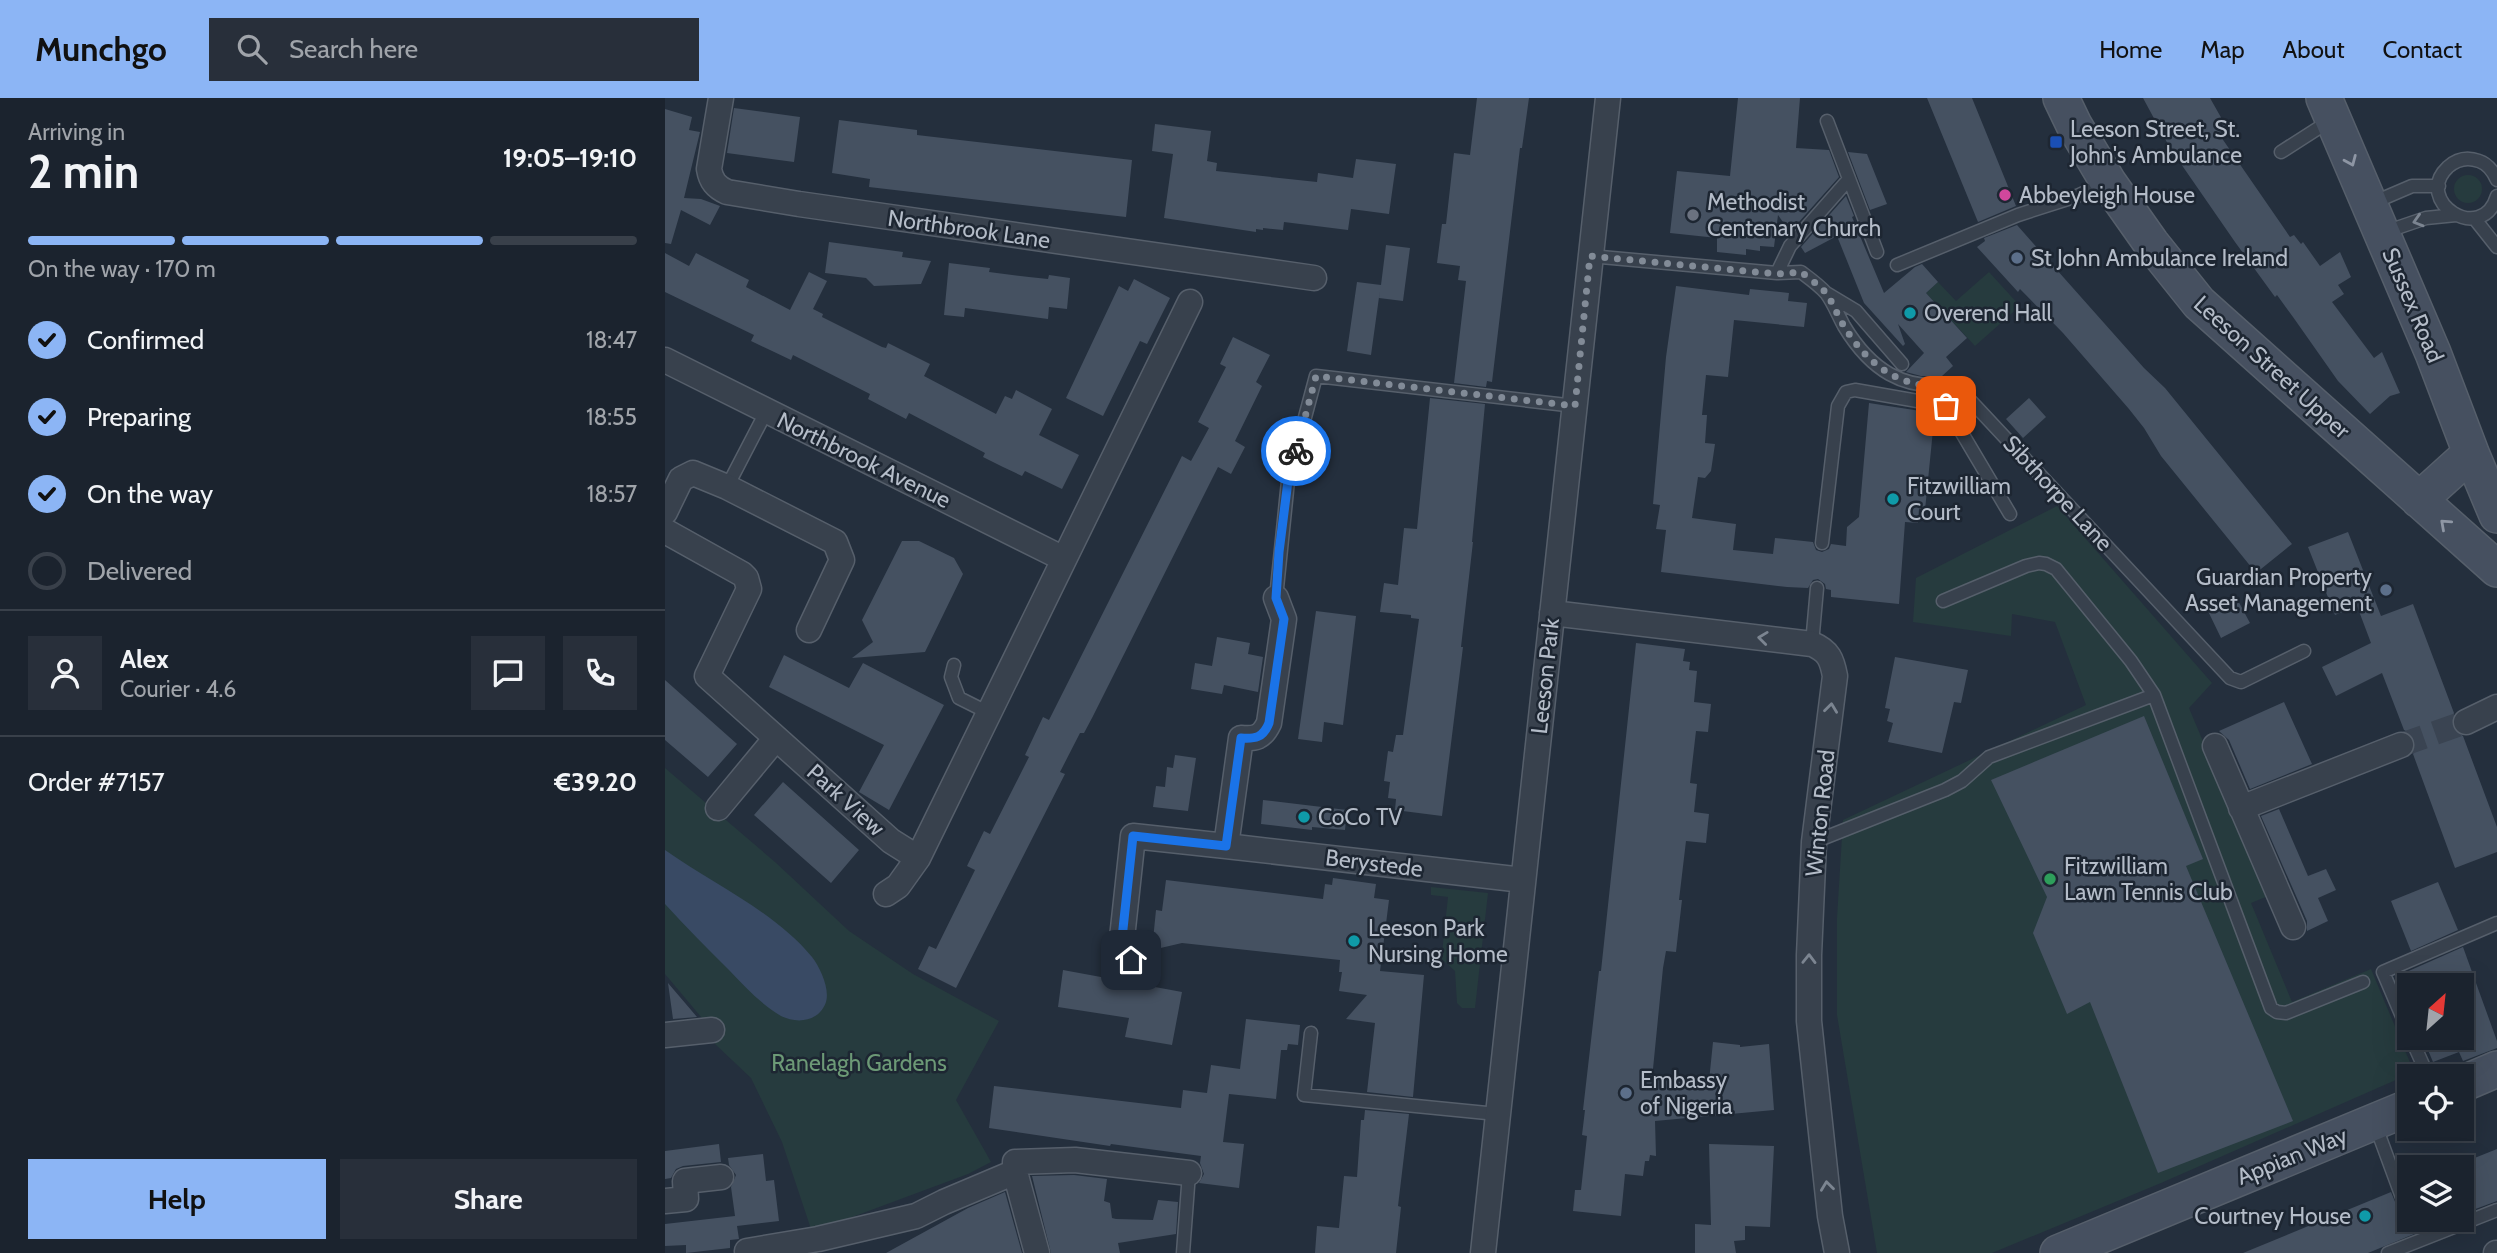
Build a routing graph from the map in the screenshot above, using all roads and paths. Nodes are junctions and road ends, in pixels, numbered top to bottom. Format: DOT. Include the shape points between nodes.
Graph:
graph roads {
  1 [pos="721,98"];
  2 [pos="1608,98"];
  3 [pos="2061,98"];
  4 [pos="2329,108"];
  5 [pos="1827,121"];
  6 [pos="2281,152"];
  7 [pos="1849,179"];
  8 [pos="2497,180"];
  9 [pos="2108,182"];
  10 [pos="2439,186"];
  11 [pos="2497,196"];
  12 [pos="2456,215"];
  13 [pos="2376,218"];
  14 [pos="2474,218"];
  15 [pos="2497,247"];
  16 [pos="1877,252"];
  17 [pos="1590,256"];
  18 [pos="1897,265"];
  19 [pos="1777,274"];
  20 [pos="1314,278"];
  21 [pos="1826,293"];
  22 [pos="1190,302"];
  23 [pos="665,360"];
  24 [pos="1902,364"];
  25 [pos="1940,387"];
  26 [pos="1575,406"];
  27 [pos="1946,406"];
  28 [pos="766,412"];
  29 [pos="2471,453"];
  30 [pos="727,487"];
  31 [pos="2419,500"];
  32 [pos="665,512"];
  33 [pos="2010,514"];
  34 [pos="2497,514"];
  35 [pos="665,531"];
  36 [pos="1822,543"];
  37 [pos="1064,559"];
  38 [pos="2497,569"];
  39 [pos="1817,588"];
  40 [pos="1276,598"];
  41 [pos="1943,601"];
  42 [pos="1552,613"];
  43 [pos="809,630"];
  44 [pos="1812,644"];
  45 [pos="2304,651"];
  46 [pos="954,665"];
  47 [pos="2154,695"];
  48 [pos="2497,707"];
  49 [pos="989,713"];
  50 [pos="2466,722"];
  51 [pos="776,738"];
  52 [pos="2401,744"];
  53 [pos="2215,746"];
  54 [pos="718,808"];
  55 [pos="2241,808"];
  56 [pos="1814,842"];
  57 [pos="1226,846"];
  58 [pos="918,858"];
  59 [pos="1523,880"];
  60 [pos="885,894"];
  61 [pos="2497,923"];
  62 [pos="2293,927"];
  63 [pos="1137,969"];
  64 [pos="2363,982"];
  65 [pos="2397,1006"];
  66 [pos="712,1030"];
  67 [pos="1311,1033"];
  68 [pos="665,1035"];
  69 [pos="2497,1069"];
  70 [pos="2474,1079"];
  71 [pos="2397,1112"];
  72 [pos="1497,1114"];
  73 [pos="2374,1122"];
  74 [pos="1015,1172"];
  75 [pos="1189,1173"];
  76 [pos="721,1177"];
  77 [pos="2397,1184"];
  78 [pos="665,1201"];
  79 [pos="2497,1210"];
  80 [pos="2415,1232"];
  81 [pos="2418,1240"];
  82 [pos="747,1251"];
  83 [pos="1037,1253"];
  84 [pos="1183,1253"];
  85 [pos="1483,1253"];
  86 [pos="1837,1253"];
  87 [pos="2058,1253"];
  88 [pos="2388,1253"];
  1 -- 20 [label="street, Northbrook Lane" via="709,169 710,179 727,191"];
  2 -- 17 [label="street, Leeson Park"];
  3 -- 9 [label="main road, Leeson Street Upper"];
  4 -- 6 [label="lane"];
  4 -- 13 [label="main road, Sussex Road, one-way"];
  5 -- 7 [label="lane"];
  7 -- 16 [label="lane"];
  7 -- 19 [label="lane" via="1790,246"];
  8 -- 10 [label="lane" via="2483,163 2466,159 2450,165"];
  9 -- 18 [label="lane"];
  9 -- 31 [label="main road, Leeson Street Upper" via="2199,303"];
  10 -- 12 [label="lane" via="2442,203"];
  10 -- 13 [label="lane" via="2412,186"];
  11 -- 14 [label="lane" via="2491,209"];
  12 -- 13 [label="lane, one-way"];
  12 -- 14 [label="lane"];
  13 -- 29 [label="main road, Sussex Road"];
  14 -- 15 [label="lane"];
  17 -- 19 [label="lane, Sibthorpe Lane"];
  17 -- 26 [label="street, Leeson Park"];
  19 -- 21 [label="lane, Sibthorpe Lane" via="1801,272"];
  21 -- 24 [label="lane" via="1856,311"];
  21 -- 25 [label="lane, Sibthorpe Lane" via="1868,359 1904,382"];
  22 -- 37 [label="street"];
  23 -- 28 [label="street, Northbrook Avenue"];
  25 -- 27 [label="lane"];
  25 -- 45 [label="lane, Sibthorpe Lane" via="1955,384 2230,678 2241,682"];
  26 -- 40 [label="lane" via="1316,376 1288,481"];
  26 -- 42 [label="street, Leeson Park"];
  27 -- 33 [label="lane"];
  27 -- 36 [label="lane" via="1846,392 1837,406"];
  28 -- 30 [label="lane"];
  28 -- 37 [label="street, Northbrook Avenue"];
  29 -- 31 [label="main road"];
  29 -- 34 [label="main road, Sussex Road"];
  30 -- 32 [label="street" via="688,474"];
  30 -- 43 [label="street" via="839,547 842,560"];
  38 -- 31 [label="main road, Leeson Street Upper, one-way"];
  35 -- 51 [label="street, Park View" via="742,574 748,584 707,676"];
  37 -- 49 [label="street"];
  39 -- 44 [label="lane"];
  40 -- 57 [label="street" via="1284,619 1269,723 1255,739 1241,738"];
  41 -- 47 [label="lane" via="2026,566 2046,564 2056,569"];
  44 -- 42 [label="street, one-way"];
  42 -- 59 [label="street, Leeson Park"];
  56 -- 44 [label="street, Winton Road, one-way" via="1835,676 1829,654"];
  46 -- 49 [label="lane" via="951,677 959,698"];
  47 -- 56 [label="lane" via="1989,757 1945,790"];
  47 -- 64 [label="lane" via="2271,1007 2286,1013"];
  48 -- 50 [label="street"];
  49 -- 58 [label="street"];
  51 -- 54 [label="street"];
  51 -- 58 [label="street, Park View" via="891,841"];
  52 -- 55 [label="street"];
  53 -- 55 [label="street"];
  55 -- 62 [label="street"];
  86 -- 56 [label="street, Winton Road, one-way" via="1809,1021"];
  57 -- 59 [label="street, Berystede"];
  57 -- 63 [label="street, Berystede" via="1133,836 1122,938"];
  58 -- 60 [label="street" via="898,886"];
  59 -- 72 [label="street, Leeson Park"];
  61 -- 65 [label="lane" via="2383,972"];
  66 -- 68 [label="street"];
  67 -- 72 [label="lane" via="1304,1095"];
  69 -- 70 [label="main road"];
  71 -- 73 [label="main road, Appian Way"];
  72 -- 85 [label="street, Leeson Park"];
  73 -- 77 [label="lane"];
  73 -- 87 [label="main road, Appian Way"];
  74 -- 75 [label="street" via="1015,1162 1075,1160"];
  74 -- 82 [label="street" via="916,1216"];
  74 -- 83 [label="street"];
  75 -- 84 [label="lane"];
  76 -- 78 [label="street" via="685,1181 686,1199"];
  79 -- 81 [label="lane"];
  80 -- 81 [label="lane"];
  81 -- 88 [label="lane"];
}
